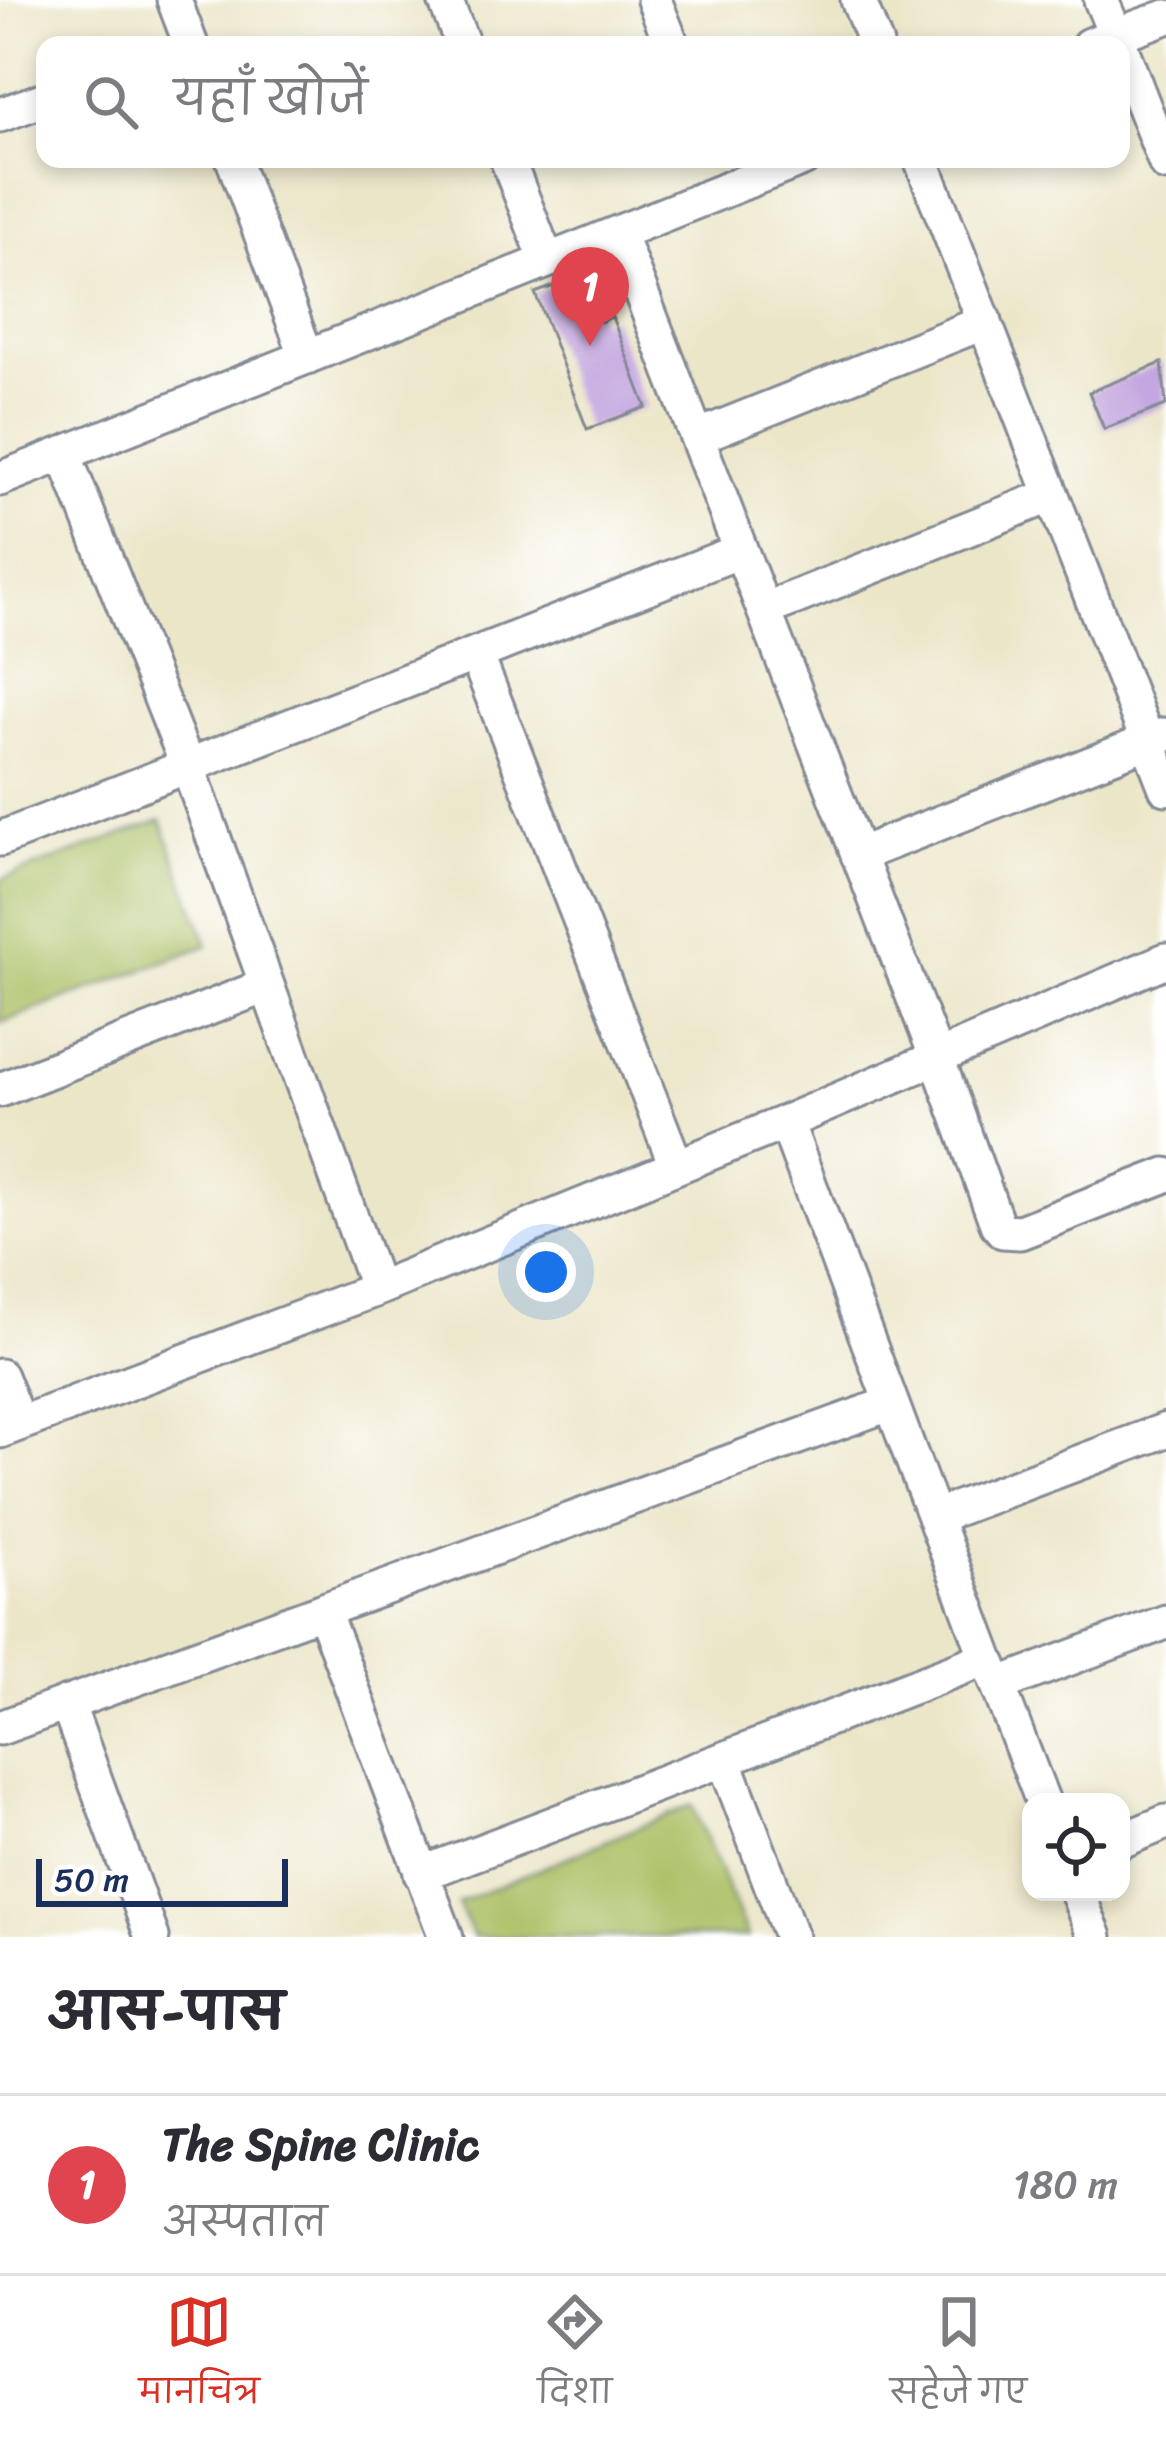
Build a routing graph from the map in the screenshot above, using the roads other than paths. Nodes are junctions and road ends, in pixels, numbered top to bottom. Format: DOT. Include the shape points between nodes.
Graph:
graph roads {
  1 [pos="174,0"];
  2 [pos="445,0"];
  3 [pos="654,0"];
  4 [pos="858,0"];
  5 [pos="1101,0"];
  6 [pos="1166,17"];
  7 [pos="188,36"];
  8 [pos="459,36"];
  9 [pos="668,36"];
  10 [pos="872,36"];
  11 [pos="1109,36"];
  12 [pos="1126,36"];
  13 [pos="1130,85"];
  14 [pos="36,102"];
  15 [pos="0,115"];
  16 [pos="1166,164"];
  17 [pos="236,168"];
  18 [pos="511,168"];
  19 [pos="754,168"];
  20 [pos="925,168"];
  21 [pos="722,174"];
  22 [pos="618,233"];
  23 [pos="548,261"];
  24 [pos="985,322"];
  25 [pos="307,357"];
  26 [pos="697,437"];
  27 [pos="64,454"];
  28 [pos="0,479"];
  29 [pos="1052,495"];
  30 [pos="740,550"];
  31 [pos="764,610"];
  32 [pos="476,654"];
  33 [pos="1157,738"];
  34 [pos="188,766"];
  35 [pos="1166,788"];
  36 [pos="0,839"];
  37 [pos="858,856"];
  38 [pos="1166,960"];
  39 [pos="265,986"];
  40 [pos="937,1058"];
  41 [pos="0,1090"];
  42 [pos="786,1122"];
  43 [pos="676,1166"];
  44 [pos="1166,1175"];
  45 [pos="377,1289"];
  46 [pos="0,1376"];
  47 [pos="889,1404"];
  48 [pos="10,1428"];
  49 [pos="1166,1430"];
  50 [pos="934,1517"];
  51 [pos="322,1611"];
  52 [pos="1166,1622"];
  53 [pos="993,1672"];
  54 [pos="67,1703"];
  55 [pos="0,1728"];
  56 [pos="724,1759"];
  57 [pos="1040,1793"];
  58 [pos="1166,1822"];
  59 [pos="1130,1837"];
  60 [pos="421,1874"];
  61 [pos="1081,1901"];
  62 [pos="152,1937"];
  63 [pos="446,1937"];
  64 [pos="791,1937"];
  65 [pos="1095,1937"];
  1 -- 7 [label="street"];
  2 -- 8 [label="street"];
  3 -- 9 [label="street"];
  4 -- 10 [label="street"];
  5 -- 11 [label="street"];
  6 -- 12 [label="street"];
  13 -- 16 [label="street"];
  14 -- 15 [label="street"];
  17 -- 25 [label="street"];
  18 -- 23 [label="street"];
  19 -- 21 [label="street"];
  20 -- 24 [label="street"];
  21 -- 22 [label="street"];
  22 -- 23 [label="street"];
  22 -- 26 [label="street"];
  23 -- 25 [label="street"];
  24 -- 26 [label="street"];
  24 -- 29 [label="street"];
  25 -- 27 [label="street"];
  26 -- 30 [label="street"];
  27 -- 28 [label="street"];
  27 -- 34 [label="street"];
  29 -- 31 [label="street"];
  29 -- 33 [label="street"];
  30 -- 31 [label="street"];
  30 -- 32 [label="street"];
  31 -- 37 [label="street"];
  32 -- 34 [label="street"];
  32 -- 43 [label="street"];
  33 -- 35 [label="street"];
  33 -- 37 [label="street"];
  34 -- 36 [label="street"];
  34 -- 39 [label="street"];
  37 -- 40 [label="street"];
  38 -- 40 [label="street"];
  39 -- 41 [label="street"];
  39 -- 45 [label="street"];
  40 -- 42 [label="street"];
  40 -- 44 [label="street" via="1004,1232"];
  42 -- 43 [label="street"];
  42 -- 47 [label="street"];
  43 -- 45 [label="street"];
  45 -- 48 [label="street"];
  46 -- 48 [label="street"];
  47 -- 50 [label="street"];
  47 -- 51 [label="street"];
  49 -- 50 [label="street"];
  50 -- 53 [label="street"];
  51 -- 54 [label="street"];
  51 -- 60 [label="street"];
  52 -- 53 [label="street"];
  53 -- 56 [label="street"];
  53 -- 57 [label="street"];
  54 -- 55 [label="street"];
  54 -- 62 [label="street"];
  56 -- 60 [label="street"];
  56 -- 64 [label="street"];
  58 -- 59 [label="street"];
  60 -- 63 [label="street"];
  61 -- 65 [label="street"];
}
